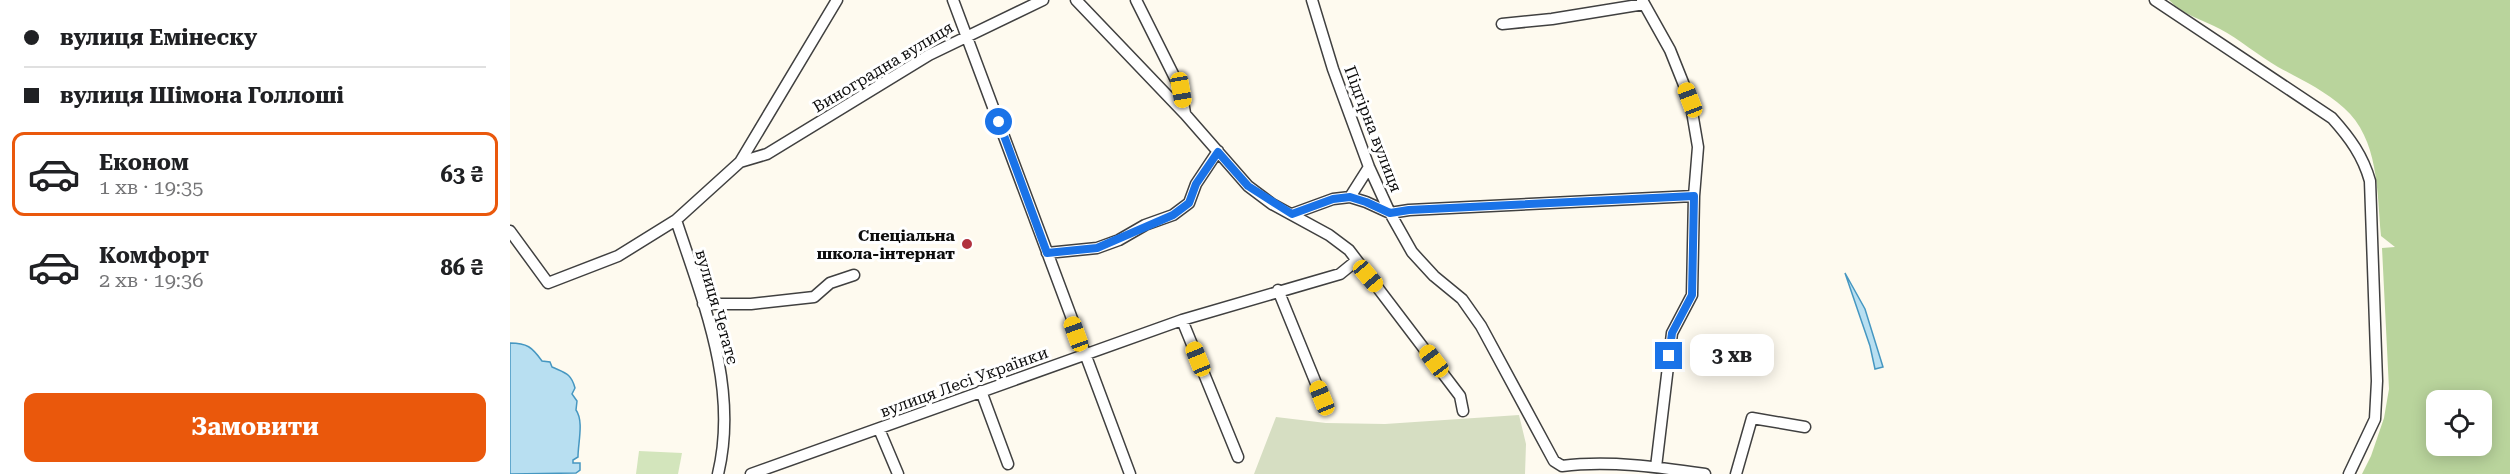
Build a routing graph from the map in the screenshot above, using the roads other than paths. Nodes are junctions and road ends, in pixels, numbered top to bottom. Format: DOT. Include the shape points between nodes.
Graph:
graph roads {
  1 [pos="837,0"];
  2 [pos="953,0"];
  3 [pos="1043,0"];
  4 [pos="1076,0"];
  5 [pos="1136,0"];
  6 [pos="1312,0"];
  7 [pos="2155,0"];
  8 [pos="1643,2"];
  9 [pos="1502,24"];
  10 [pos="967,35"];
  11 [pos="1185,114"];
  12 [pos="1218,152"];
  13 [pos="740,162"];
  14 [pos="1369,167"];
  15 [pos="1694,196"];
  16 [pos="1350,197"];
  17 [pos="1390,213"];
  18 [pos="1292,214"];
  19 [pos="676,220"];
  20 [pos="510,231"];
  21 [pos="1047,253"];
  22 [pos="1356,261"];
  23 [pos="854,275"];
  24 [pos="1278,290"];
  25 [pos="703,304"];
  26 [pos="1182,320"];
  27 [pos="1084,355"];
  28 [pos="981,391"];
  29 [pos="1322,398"];
  30 [pos="1463,411"];
  31 [pos="1805,427"];
  32 [pos="879,429"];
  33 [pos="1238,457"];
  34 [pos="1008,464"];
  35 [pos="1656,467"];
  36 [pos="1564,470"];
  37 [pos="718,474"];
  38 [pos="754,474"];
  39 [pos="897,474"];
  40 [pos="1130,474"];
  41 [pos="1705,474"];
  42 [pos="1736,474"];
  43 [pos="2349,474"];
  1 -- 13 [label="street"];
  2 -- 10 [label="street"];
  3 -- 10 [label="street, Виноградна вулиця"];
  4 -- 11 [label="street"];
  5 -- 11 [label="street" via="1181,90"];
  6 -- 14 [label="street, Підгірна вулиця"];
  7 -- 43 [label="street" via="2332,118 2365,162 2370,181 2377,381 2375,419"];
  8 -- 9 [label="street" via="1552,20"];
  8 -- 15 [label="street" via="1670,50 1690,100 1698,147"];
  10 -- 13 [label="street, Виноградна вулиця" via="766,154"];
  10 -- 21 [label="street"];
  11 -- 12 [label="street"];
  12 -- 18 [label="street" via="1248,186"];
  12 -- 21 [label="street" via="1196,184 1189,203 1173,215 1097,248"];
  13 -- 19 [label="street"];
  14 -- 16 [label="street"];
  14 -- 17 [label="street, Підгірна вулиця"];
  15 -- 17 [label="street"];
  15 -- 35 [label="street" via="1692,295 1672,333"];
  16 -- 17 [label="street"];
  16 -- 18 [label="street"];
  17 -- 36 [label="street, Підгірна вулиця" via="1412,252 1462,299 1481,326 1554,461"];
  18 -- 22 [label="street" via="1349,250"];
  19 -- 20 [label="street" via="618,256 548,283"];
  19 -- 25 [label="street, вулиця Четатє"];
  21 -- 27 [label="street"];
  22 -- 24 [label="street, вулиця Лесі Українки" via="1340,274"];
  22 -- 30 [label="street" via="1460,396"];
  23 -- 25 [label="street" via="830,283 814,297 751,304"];
  24 -- 26 [label="street, вулиця Лесі Українки"];
  24 -- 29 [label="street"];
  25 -- 37 [label="street, вулиця Четатє" via="720,365 724,404"];
  26 -- 27 [label="street, вулиця Лесі Українки"];
  26 -- 33 [label="street"];
  27 -- 28 [label="street, вулиця Лесі Українки"];
  27 -- 40 [label="street"];
  28 -- 32 [label="street, вулиця Лесі Українки"];
  28 -- 34 [label="street"];
  31 -- 42 [label="street" via="1752,418"];
  32 -- 38 [label="street, вулиця Лесі Українки"];
  32 -- 39 [label="street"];
  35 -- 36 [label="street" via="1579,464"];
  35 -- 41 [label="street"];
}
